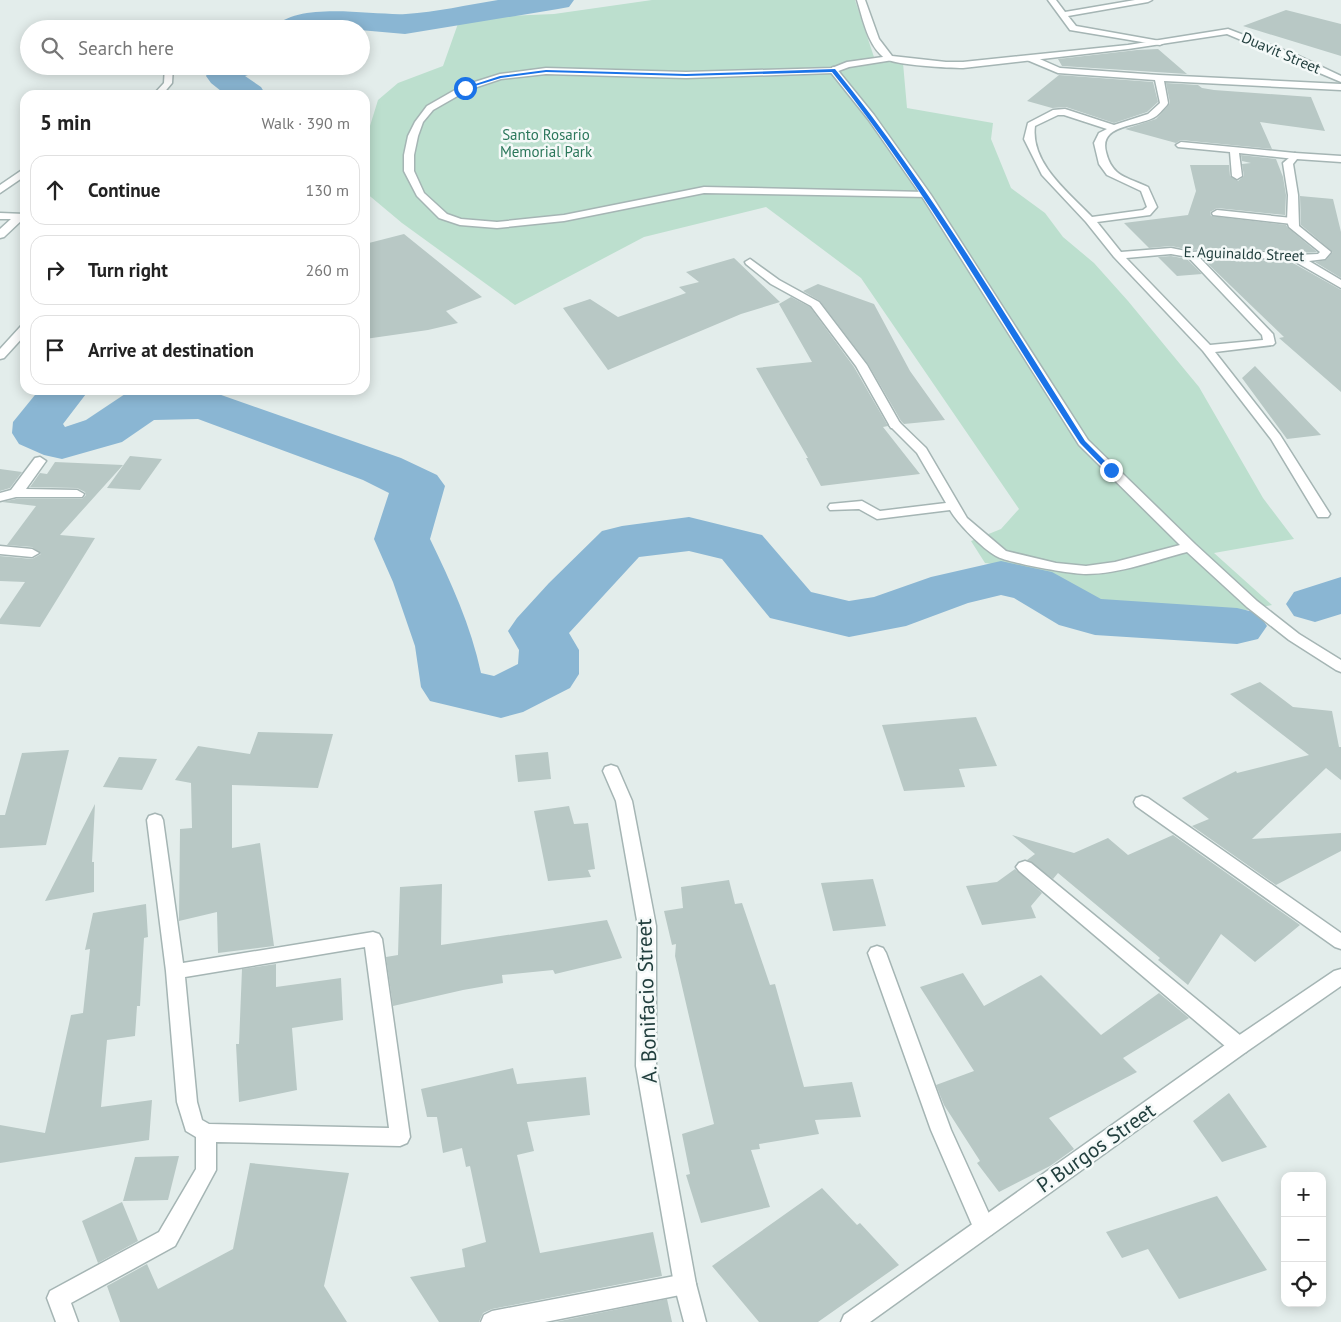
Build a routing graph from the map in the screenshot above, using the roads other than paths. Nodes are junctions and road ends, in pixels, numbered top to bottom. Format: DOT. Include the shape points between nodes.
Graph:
graph roads {
  1 [pos="861,0"];
  2 [pos="1052,0"];
  3 [pos="1148,0"];
  4 [pos="1063,15"];
  5 [pos="1160,42"];
  6 [pos="890,58"];
  7 [pos="1030,58"];
  8 [pos="833,70"];
  9 [pos="168,75"];
  10 [pos="1159,78"];
  11 [pos="1341,79"];
  12 [pos="1341,88"];
  13 [pos="162,90"];
  14 [pos="1114,128"];
  15 [pos="1181,145"];
  16 [pos="1234,150"];
  17 [pos="1295,156"];
  18 [pos="1341,159"];
  19 [pos="20,175"];
  20 [pos="1237,176"];
  21 [pos="0,190"];
  22 [pos="926,195"];
  23 [pos="1217,213"];
  24 [pos="0,216"];
  25 [pos="20,217"];
  26 [pos="20,219"];
  27 [pos="1090,220"];
  28 [pos="1292,221"];
  29 [pos="0,235"];
  30 [pos="1118,255"];
  31 [pos="1191,255"];
  32 [pos="1298,258"];
  33 [pos="750,262"];
  34 [pos="1341,285"];
  35 [pos="20,333"];
  36 [pos="1208,349"];
  37 [pos="1,353"];
  38 [pos="40,461"];
  39 [pos="16,493"];
  40 [pos="77,494"];
  41 [pos="0,498"];
  42 [pos="954,506"];
  43 [pos="835,507"];
  44 [pos="1322,514"];
  45 [pos="1190,547"];
  46 [pos="0,550"];
  47 [pos="32,553"];
  48 [pos="1341,667"];
  49 [pos="611,771"];
  50 [pos="1142,802"];
  51 [pos="155,820"];
  52 [pos="1025,867"];
  53 [pos="1341,942"];
  54 [pos="877,953"];
  55 [pos="175,970"];
  56 [pos="1341,976"];
  57 [pos="1239,1046"];
  58 [pos="206,1133"];
  59 [pos="984,1227"];
  60 [pos="685,1284"];
  61 [pos="67,1322"];
  62 [pos="492,1322"];
  63 [pos="695,1322"];
  64 [pos="852,1322"];
  1 -- 6 [label="street" via="878,46"];
  2 -- 4 [label="street"];
  3 -- 4 [label="street"];
  4 -- 5 [label="street" via="1073,28"];
  5 -- 7 [label="street"];
  5 -- 11 [label="street, Duavit Street" via="1220,31 1236,33"];
  6 -- 7 [label="street" via="946,65"];
  6 -- 8 [label="street"];
  7 -- 10 [label="street" via="1058,70"];
  8 -- 22 [label="street"];
  8 -- 22 [label="street" via="686,75 546,71 500,77 465,88 430,108 413,136 409,171 420,194 443,216 460,222 497,225 564,218 704,190"];
  9 -- 13 [label="street" via="168,83"];
  10 -- 12 [label="street"];
  10 -- 14 [label="street" via="1164,103 1151,116"];
  14 -- 27 [label="street" via="1102,135 1099,143 1104,164 1110,173 1145,189 1152,207 1146,213"];
  14 -- 27 [label="street" via="1065,112 1056,112 1031,125 1029,140 1045,173"];
  15 -- 16 [label="street"];
  16 -- 17 [label="street"];
  16 -- 20 [label="street"];
  17 -- 18 [label="street"];
  17 -- 28 [label="street, E. Aguinaldo Street" via="1288,163 1293,195"];
  19 -- 21 [label="street"];
  22 -- 45 [label="street" via="1083,442"];
  23 -- 28 [label="street"];
  24 -- 25 [label="street"];
  26 -- 29 [label="street"];
  27 -- 30 [label="street"];
  28 -- 32 [label="street, E. Aguinaldo Street" via="1294,227 1326,252 1321,257"];
  30 -- 31 [label="street, E. Aguinaldo Street" via="1170,251"];
  30 -- 36 [label="street"];
  31 -- 32 [label="street, E. Aguinaldo Street" via="1239,253"];
  31 -- 36 [label="street" via="1267,334 1269,343"];
  32 -- 34 [label="street"];
  33 -- 42 [label="street" via="776,282 815,304 861,365 895,425 922,451"];
  35 -- 37 [label="street"];
  36 -- 44 [label="street" via="1276,438"];
  38 -- 39 [label="street"];
  39 -- 40 [label="street"];
  39 -- 41 [label="street"];
  42 -- 43 [label="street" via="877,515 862,505"];
  42 -- 45 [label="street" via="962,520 1000,554 1056,567 1086,570"];
  45 -- 48 [label="street" via="1252,604 1294,637"];
  46 -- 47 [label="street"];
  49 -- 60 [label="street, A. Bonifacio Street" via="624,801 647,926 646,1066"];
  50 -- 53 [label="street"];
  51 -- 55 [label="street"];
  52 -- 57 [label="street"];
  54 -- 59 [label="street" via="941,1130"];
  55 -- 58 [label="street" via="187,1102 193,1125"];
  55 -- 58 [label="street" via="373,939 400,1137"];
  56 -- 57 [label="street, P. Burgos Street"];
  57 -- 59 [label="street, P. Burgos Street"];
  58 -- 61 [label="street" via="206,1170 167,1239 58,1298"];
  59 -- 64 [label="street, P. Burgos Street"];
  60 -- 62 [label="street"];
  60 -- 63 [label="street, A. Bonifacio Street"];
}
